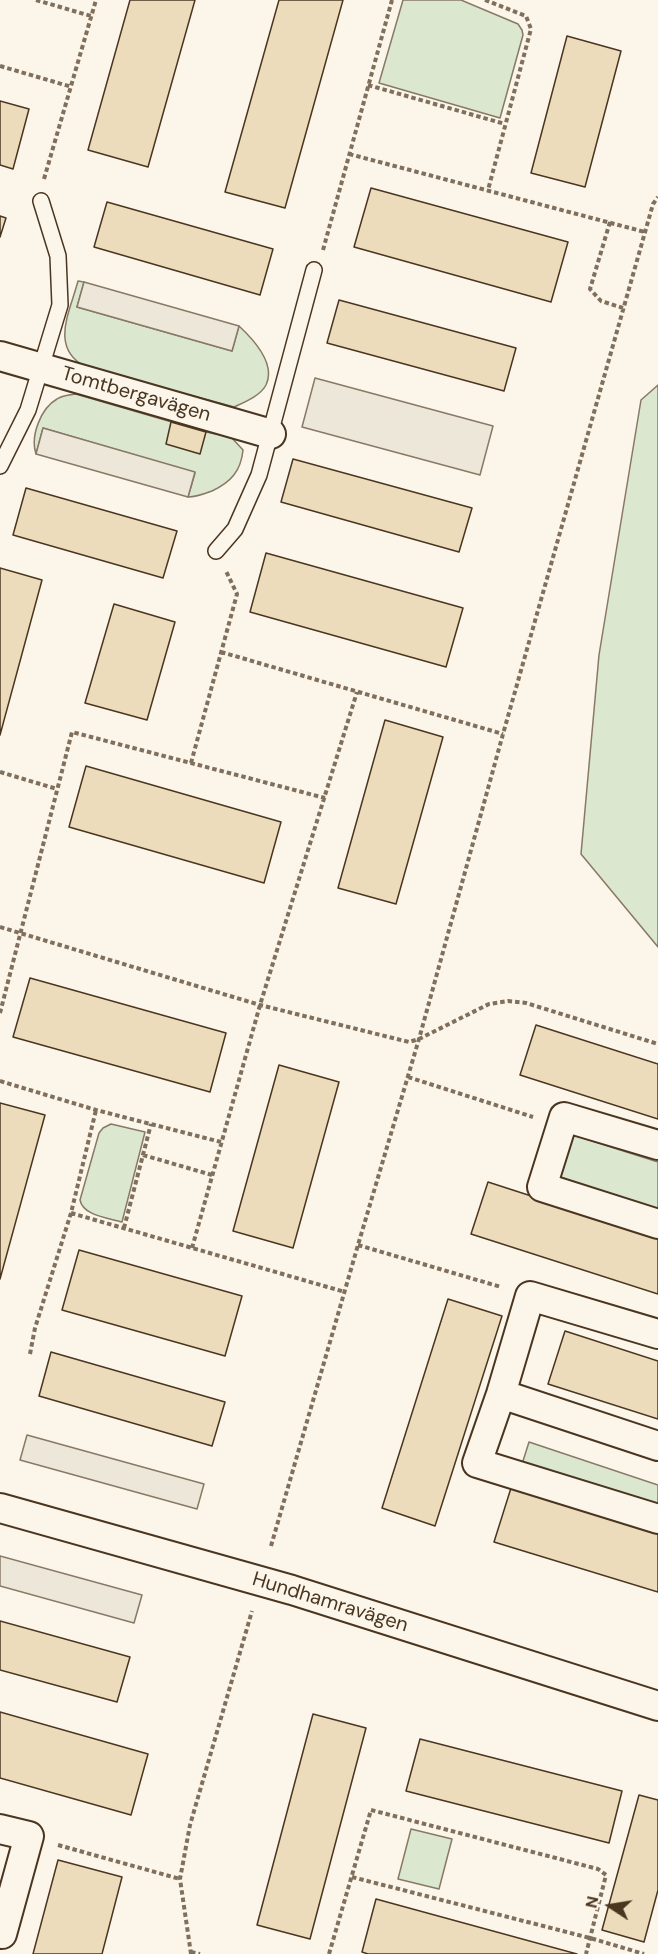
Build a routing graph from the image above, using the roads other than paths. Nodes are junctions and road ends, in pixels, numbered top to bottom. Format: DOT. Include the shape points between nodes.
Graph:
graph roads {
  1 [pos="41,201"];
  2 [pos="314,270"];
  3 [pos="0,356"];
  4 [pos="41,368"];
  5 [pos="271,434"];
  6 [pos="0,466"];
  7 [pos="216,551"];
  8 [pos="658,1145"];
  9 [pos="658,1224"];
  10 [pos="658,1334"];
  11 [pos="501,1394"];
  12 [pos="658,1446"];
  13 [pos="0,1508"];
  14 [pos="658,1519"];
  15 [pos="658,1706"];
  16 [pos="0,1828"];
  17 [pos="0,1933"];
  1 -- 4 [label="lane" via="58,256 60,305"];
  2 -- 5 [label="lane"];
  3 -- 4 [label="street, Tomtbergavägen"];
  4 -- 5 [label="street, Tomtbergavägen"];
  4 -- 6 [label="lane" via="28,410"];
  5 -- 7 [label="lane" via="259,475 235,529"];
  8 -- 9 [label="street" via="564,1117 542,1187"];
  10 -- 11 [label="street" via="530,1296"];
  11 -- 12 [label="street"];
  11 -- 14 [label="street" via="477,1463"];
  13 -- 15 [label="street, Hundhamravägen" via="292,1590"];
  16 -- 17 [label="street" via="29,1836"];
}
